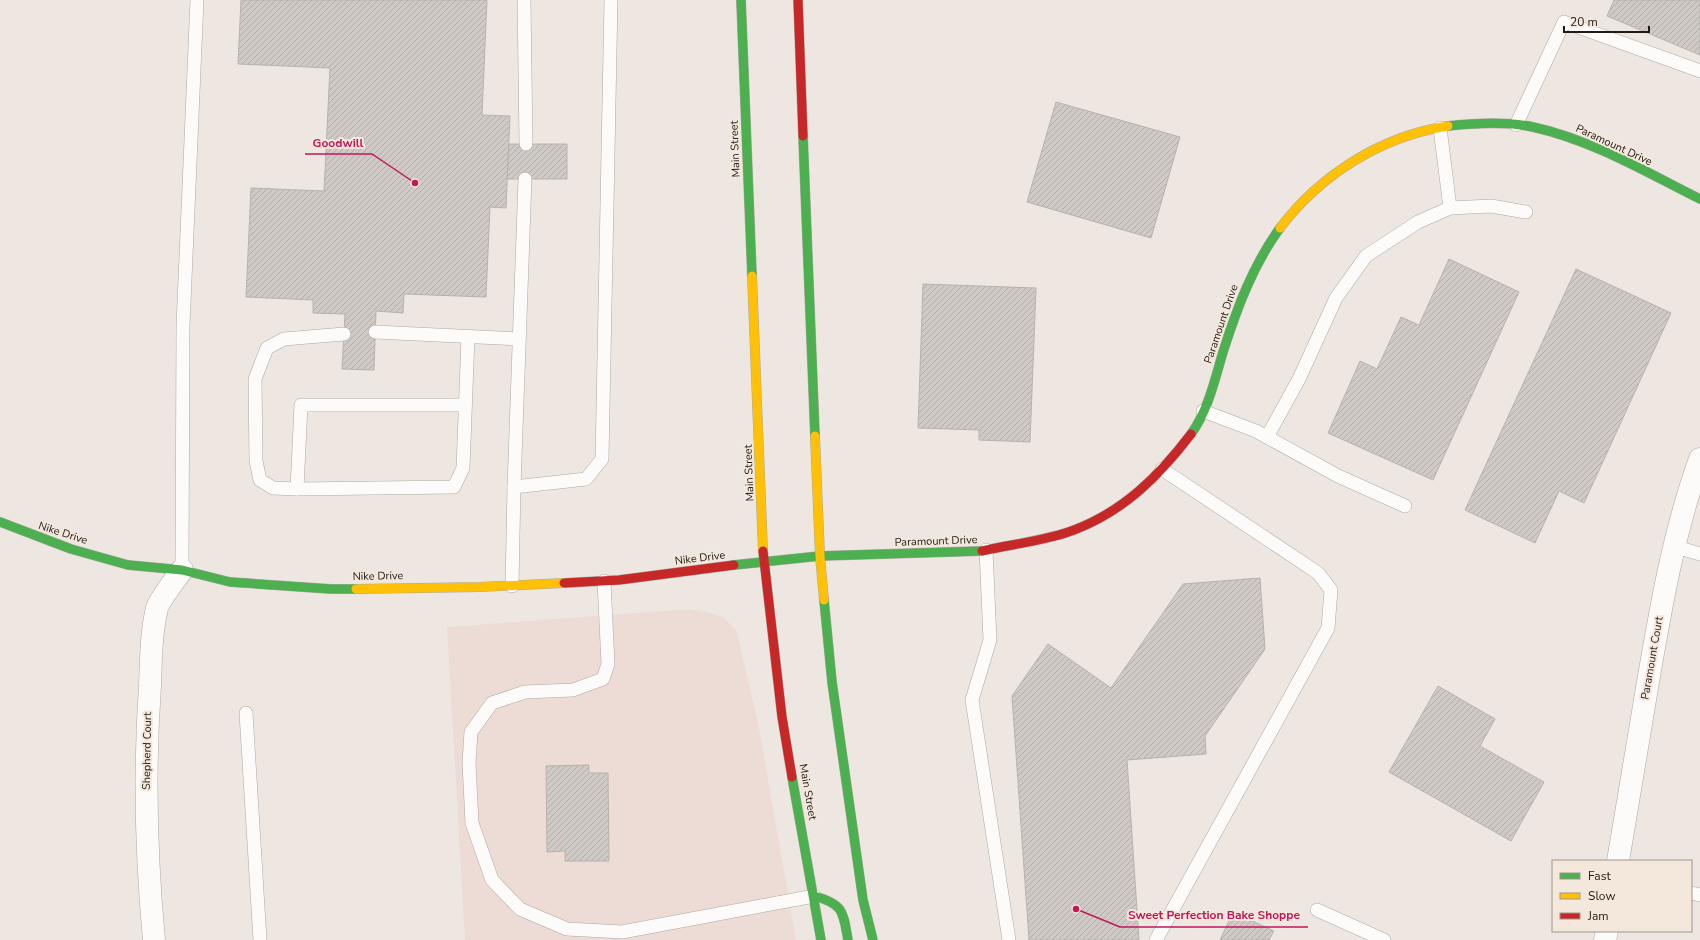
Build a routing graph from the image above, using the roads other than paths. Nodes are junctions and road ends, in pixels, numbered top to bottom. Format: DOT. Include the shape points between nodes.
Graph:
graph roads {
  1 [pos="197,0"];
  2 [pos="524,0"];
  3 [pos="611,0"];
  4 [pos="741,0"];
  5 [pos="798,0"];
  6 [pos="1700,71"];
  7 [pos="1516,125"];
  8 [pos="1440,128"];
  9 [pos="526,144"];
  10 [pos="525,179"];
  11 [pos="1700,199"];
  12 [pos="1450,208"];
  13 [pos="1526,212"];
  14 [pos="375,332"];
  15 [pos="344,334"];
  16 [pos="468,337"];
  17 [pos="519,339"];
  18 [pos="465,406"];
  19 [pos="1203,411"];
  20 [pos="1267,437"];
  21 [pos="1700,459"];
  22 [pos="1162,470"];
  23 [pos="514,487"];
  24 [pos="298,489"];
  25 [pos="1405,506"];
  26 [pos="0,522"];
  27 [pos="1673,546"];
  28 [pos="986,550"];
  29 [pos="1700,554"];
  30 [pos="820,556"];
  31 [pos="764,563"];
  32 [pos="182,570"];
  33 [pos="604,581"];
  34 [pos="512,586"];
  35 [pos="246,714"];
  36 [pos="1618,860"];
  37 [pos="814,896"];
  38 [pos="1317,910"];
  39 [pos="154,940"];
  40 [pos="260,940"];
  41 [pos="821,940"];
  42 [pos="848,940"];
  43 [pos="873,940"];
  44 [pos="1009,940"];
  45 [pos="1156,940"];
  46 [pos="1384,940"];
  1 -- 32 [label="lane" via="183,326"];
  2 -- 9 [label="lane"];
  3 -- 23 [label="lane" via="602,459 586,479"];
  4 -- 31 [label="street, Main Street"];
  5 -- 30 [label="street"];
  6 -- 7 [label="lane" via="1564,22"];
  7 -- 8 [label="street, Paramount Drive" via="1460,124"];
  7 -- 11 [label="street, Paramount Drive" via="1533,127 1577,140"];
  8 -- 12 [label="lane"];
  8 -- 19 [label="street, Paramount Drive" via="1412,134 1372,150 1336,172 1287,218 1271,239 1248,283"];
  10 -- 17 [label="lane"];
  12 -- 13 [label="lane" via="1491,206"];
  12 -- 20 [label="lane" via="1418,222 1366,256 1336,298 1299,378"];
  14 -- 16 [label="lane"];
  15 -- 24 [label="lane" via="284,339 267,348 255,379 256,461 260,480 273,488"];
  16 -- 17 [label="lane"];
  16 -- 18 [label="lane"];
  17 -- 23 [label="lane"];
  18 -- 24 [label="lane" via="463,468 454,487"];
  18 -- 24 [label="lane" via="301,405"];
  19 -- 20 [label="lane"];
  19 -- 22 [label="street, Paramount Drive" via="1189,437"];
  20 -- 25 [label="lane" via="1338,476"];
  21 -- 27 [label="street, Paramount Court"];
  22 -- 28 [label="street, Paramount Drive" via="1130,499 1101,518 1048,537"];
  22 -- 45 [label="lane" via="1318,573 1331,590 1328,628"];
  23 -- 34 [label="lane"];
  26 -- 32 [label="street, Nike Drive" via="71,549 128,565"];
  27 -- 29 [label="lane"];
  27 -- 36 [label="street, Paramount Court"];
  28 -- 30 [label="street, Paramount Drive"];
  28 -- 44 [label="lane" via="990,640 972,700"];
  30 -- 31 [label="street, Paramount Drive"];
  30 -- 43 [label="street" via="832,682 863,900"];
  31 -- 33 [label="street, Nike Drive"];
  31 -- 37 [label="street, Main Street" via="782,717"];
  32 -- 34 [label="street, Nike Drive" via="230,582 331,589"];
  32 -- 39 [label="street, Shepherd Court" via="158,606 152,643 146,802 148,876"];
  33 -- 34 [label="street, Nike Drive"];
  33 -- 37 [label="lane" via="608,664 603,679 573,690 525,692 492,703 471,732 469,763 472,823 492,880 520,908 567,929 606,932 622,932"];
  35 -- 40 [label="lane"];
  37 -- 41 [label="street, Main Street"];
  37 -- 42 [label="street" via="828,900 844,912"];
  38 -- 46 [label="lane"];
}
